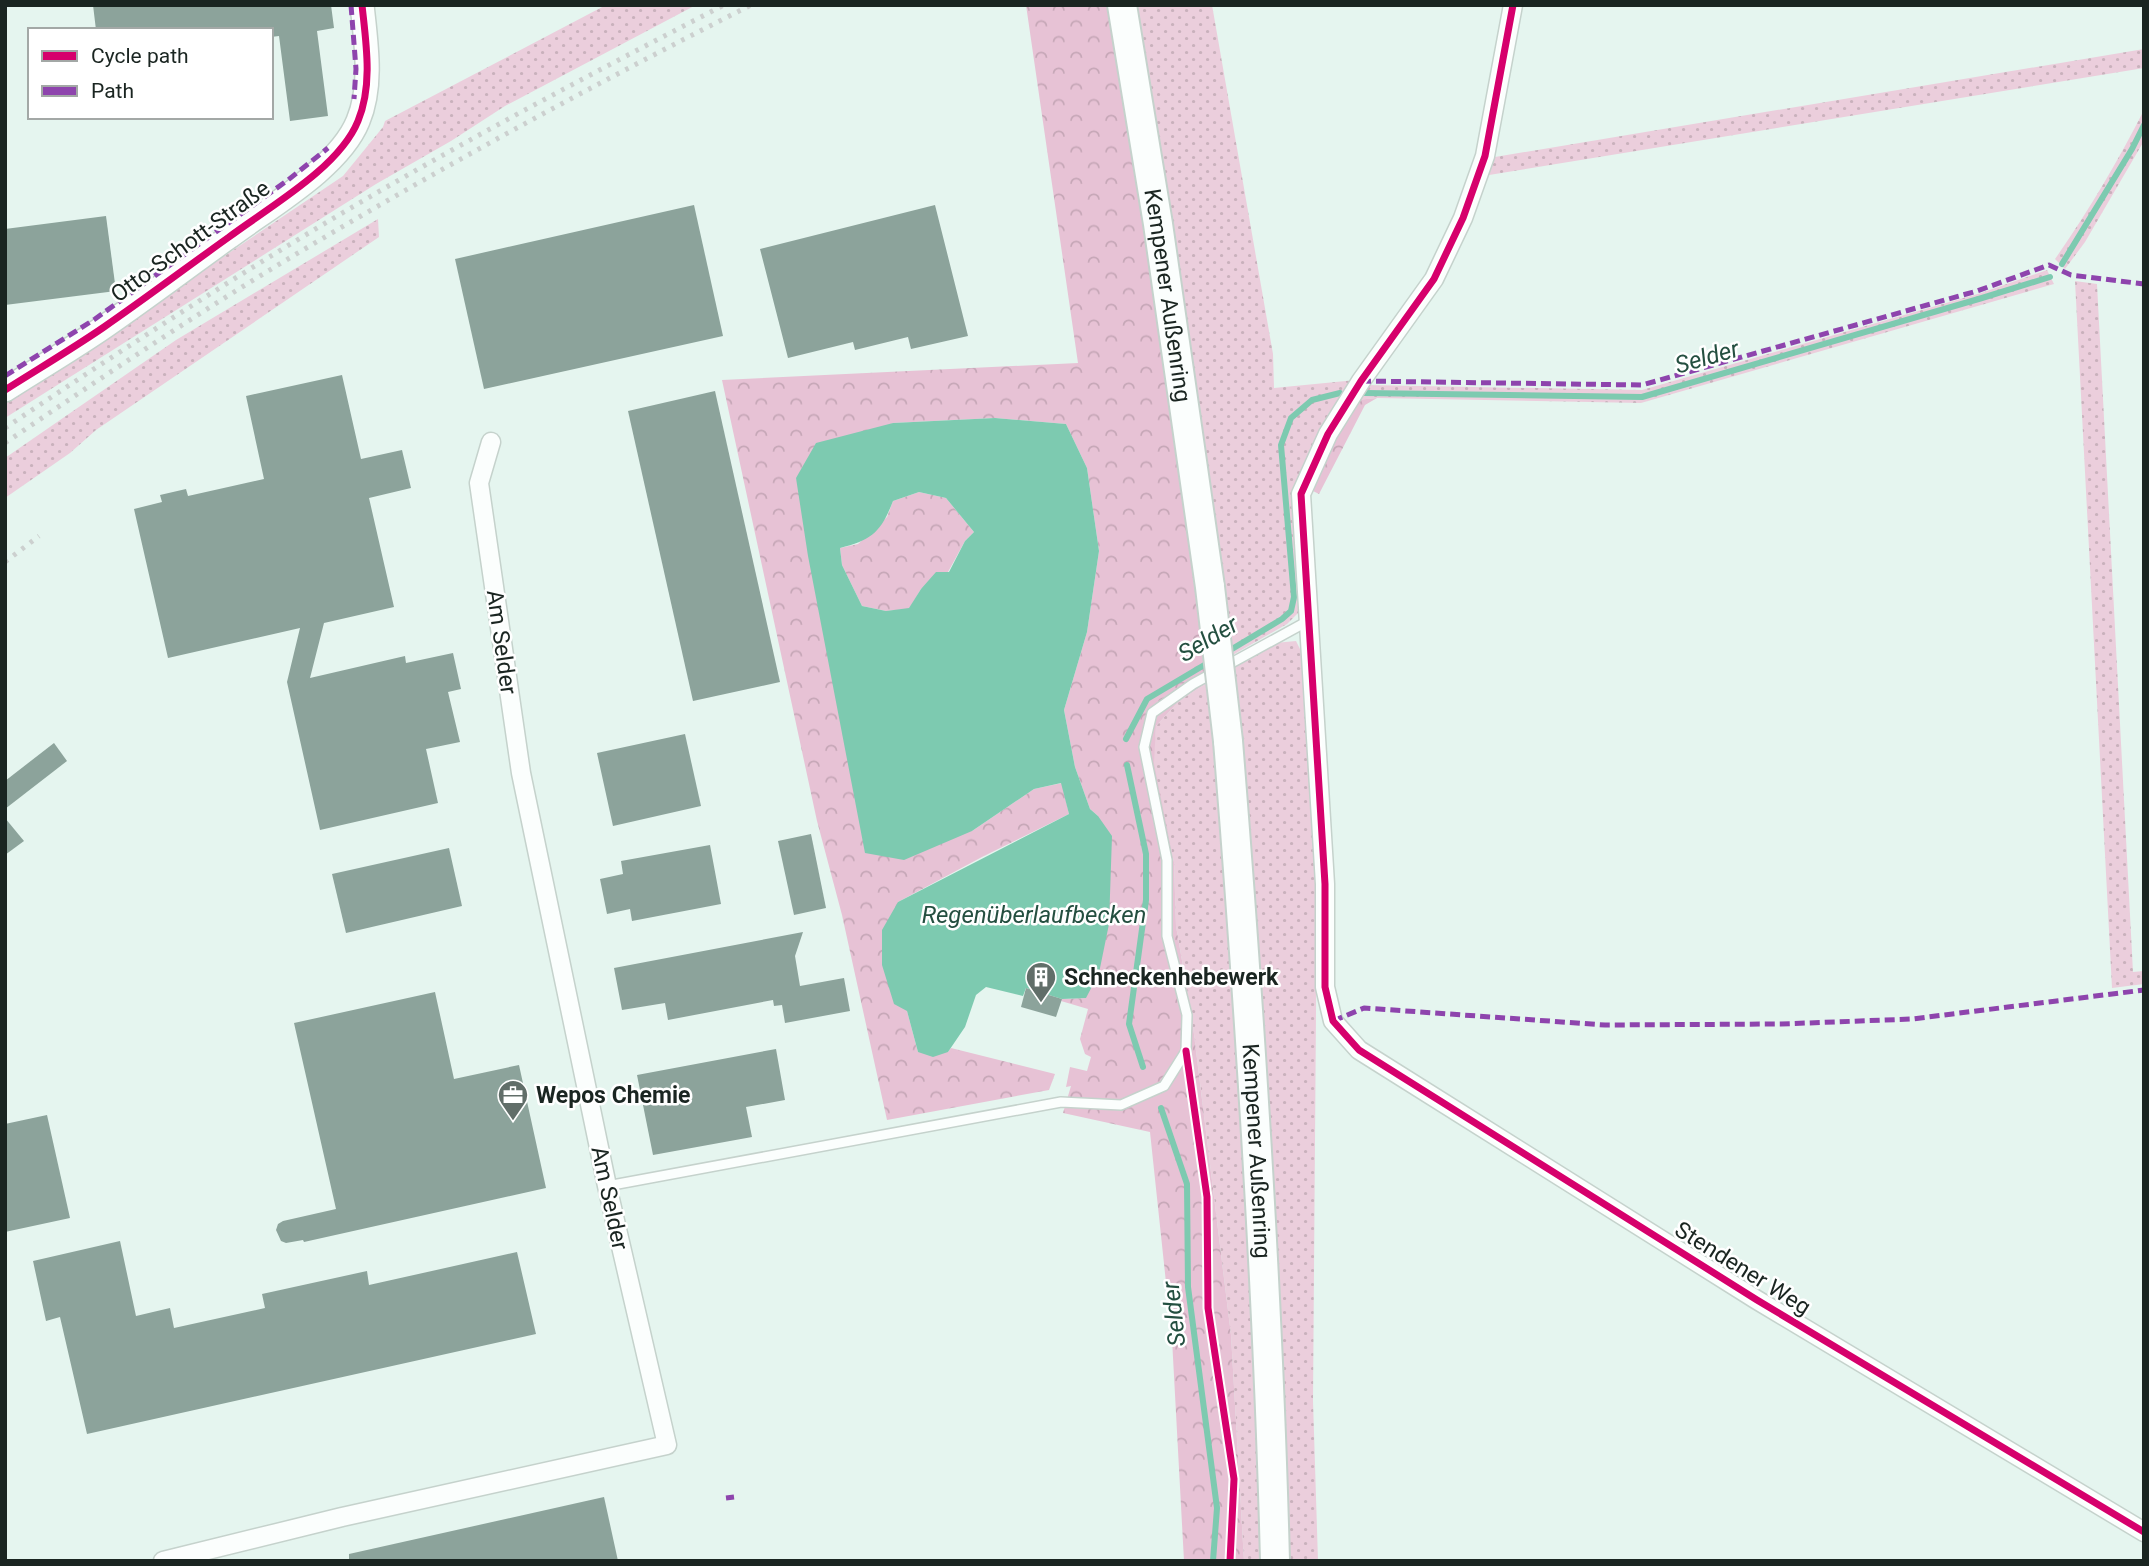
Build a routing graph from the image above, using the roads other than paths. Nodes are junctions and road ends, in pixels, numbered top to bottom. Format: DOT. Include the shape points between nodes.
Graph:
graph roads {
  1 [pos="362,5"];
  2 [pos="1122,5"];
  3 [pos="1513,5"];
  4 [pos="5,390"];
  5 [pos="491,442"];
  6 [pos="1308,621"];
  7 [pos="607,1186"];
  8 [pos="2144,1532"];
  9 [pos="163,1561"];
  10 [pos="1275,1561"];
  1 -- 4 [label="street, Otto-Schott-Straße" via="368,69 365,95 359,120 330,161 102,328"];
  2 -- 10 [label="main road, Kempener Außenring, bridge" via="1158,224 1228,741 1250,1023"];
  3 -- 6 [label="street" via="1485,156 1463,218 1434,279 1328,435 1301,494"];
  5 -- 7 [label="street, Am Selder" via="478,483 522,773"];
  6 -- 7 [label="lane" via="1193,684 1152,713 1144,747 1167,860 1167,936 1186,1015 1186,1051 1164,1086 1121,1105 1061,1102"];
  6 -- 8 [label="street, Stendener Weg" via="1325,884 1325,987 1333,1021 1359,1049 1757,1300"];
  7 -- 9 [label="street, Am Selder" via="667,1445"];
}
